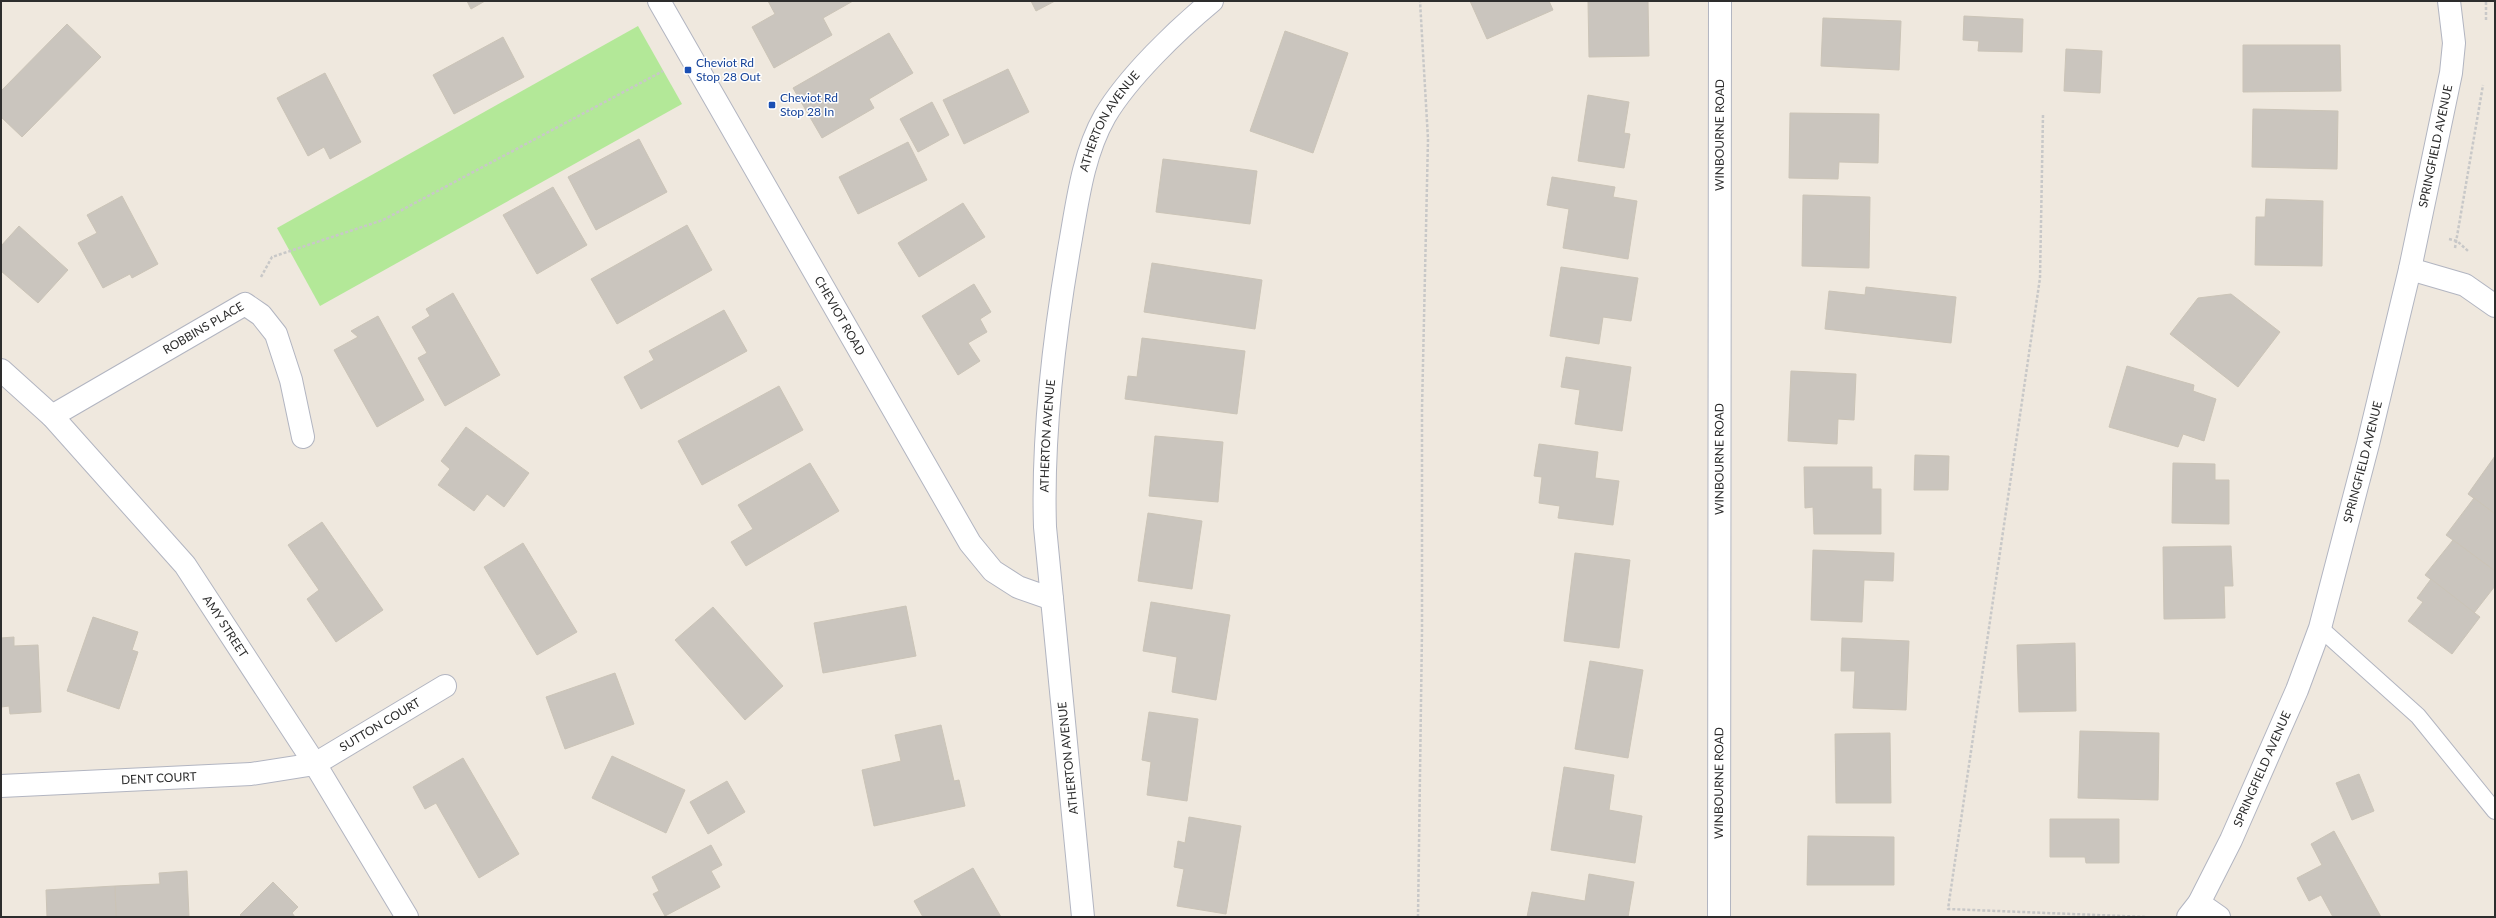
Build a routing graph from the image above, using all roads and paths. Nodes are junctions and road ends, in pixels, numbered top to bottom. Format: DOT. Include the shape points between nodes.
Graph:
graph roads {
  1 [pos="659,1"];
  2 [pos="1212,1"];
  3 [pos="1420,1"];
  4 [pos="1720,1"];
  5 [pos="2449,1"];
  6 [pos="2486,1"];
  7 [pos="2485,23"];
  8 [pos="689,57"];
  9 [pos="2483,83"];
  10 [pos="2043,115"];
  11 [pos="2410,269"];
  12 [pos="2449,279"];
  13 [pos="245,304"];
  14 [pos="2495,306"];
  15 [pos="1,370"];
  16 [pos="52,416"];
  17 [pos="303,437"];
  18 [pos="1052,599"];
  19 [pos="2320,628"];
  20 [pos="445,686"];
  21 [pos="315,764"];
  22 [pos="1,786"];
  23 [pos="2495,811"];
  24 [pos="2193,910"];
  25 [pos="407,917"];
  26 [pos="1083,917"];
  27 [pos="1418,917"];
  28 [pos="1719,917"];
  29 [pos="2146,917"];
  30 [pos="2219,917"];
  1 -- 8 [label="street, CHEVIOT ROAD"];
  2 -- 18 [label="street, ATHERTON AVENUE" via="1167,41 1105,116 1089,151 1080,186 1063,284 1044,482"];
  3 -- 27 [label="path" via="1428,139 1422,409"];
  4 -- 28 [label="street, WINBOURNE ROAD"];
  5 -- 11 [label="street, SPRINGFIELD AVENUE" via="2454,43 2451,73"];
  6 -- 7 [label="path"];
  8 -- 13 [label="path" via="383,220 272,257"];
  8 -- 18 [label="street, CHEVIOT ROAD" via="970,543 993,571 1018,587"];
  9 -- 12 [label="path"];
  10 -- 29 [label="path" via="2040,278 1948,909"];
  11 -- 12 [label="street"];
  11 -- 19 [label="street, SPRINGFIELD AVENUE"];
  12 -- 14 [label="street" via="2466,285"];
  13 -- 16 [label="street, ROBBINS PLACE"];
  13 -- 17 [label="street, ROBBINS PLACE" via="261,315 276,334 291,380"];
  15 -- 16 [label="street, AMY STREET"];
  16 -- 21 [label="street, AMY STREET" via="185,565"];
  18 -- 26 [label="street, ATHERTON AVENUE"];
  19 -- 23 [label="lane" via="2418,716"];
  19 -- 24 [label="street, SPRINGFIELD AVENUE" via="2234,833"];
  20 -- 21 [label="street, SUTTON COURT"];
  21 -- 22 [label="street, DENT COURT" via="251,774"];
  21 -- 25 [label="street, AMY STREET"];
  24 -- 30 [label="street, SPRINGFIELD AVENUE"];
}
